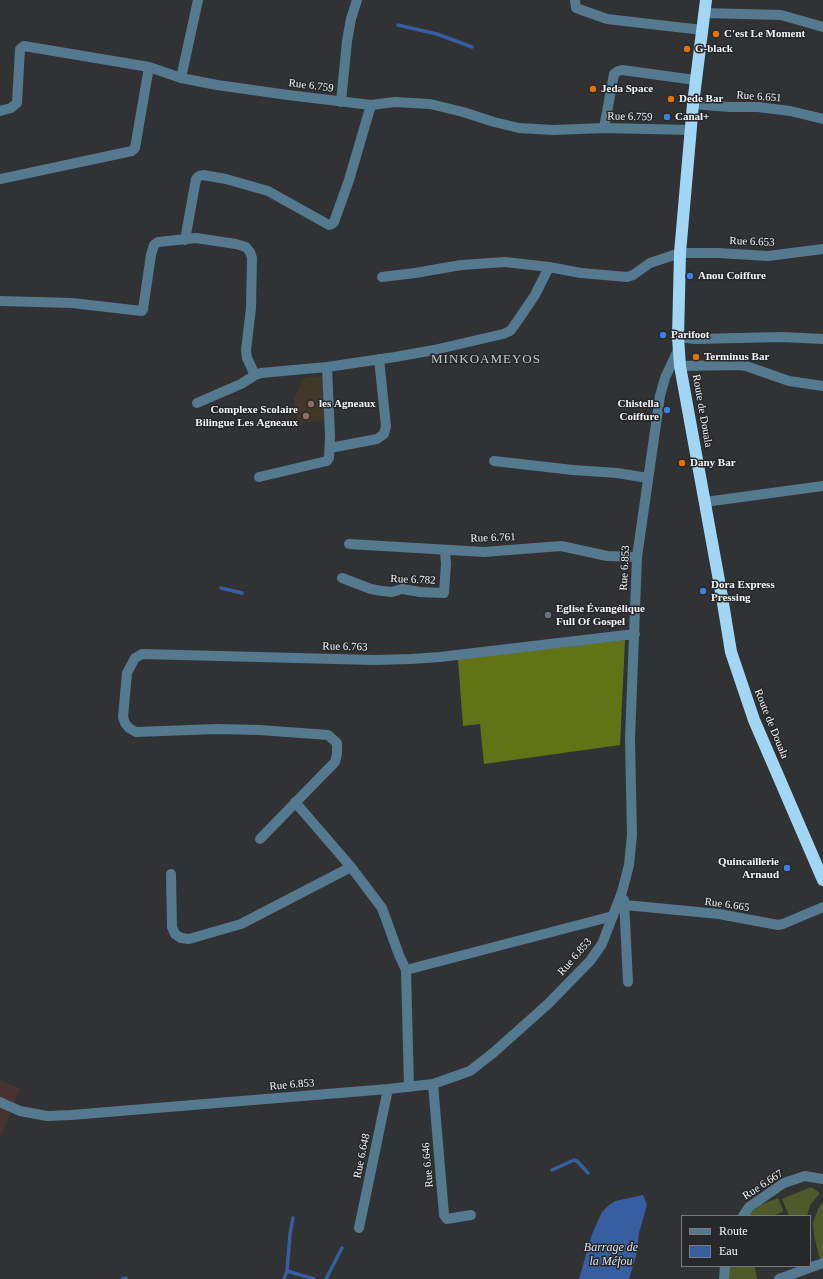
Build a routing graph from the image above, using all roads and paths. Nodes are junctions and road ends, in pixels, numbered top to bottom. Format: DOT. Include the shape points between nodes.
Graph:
graph roads {
  1 [pos="198,0"];
  2 [pos="357,0"];
  3 [pos="575,0"];
  4 [pos="706,0"];
  5 [pos="704,13"];
  6 [pos="823,27"];
  7 [pos="702,30"];
  8 [pos="149,67"];
  9 [pos="181,78"];
  10 [pos="695,80"];
  11 [pos="341,102"];
  12 [pos="693,104"];
  13 [pos="371,105"];
  14 [pos="0,110"];
  15 [pos="823,119"];
  16 [pos="604,128"];
  17 [pos="691,130"];
  18 [pos="0,179"];
  19 [pos="185,240"];
  20 [pos="823,249"];
  21 [pos="680,253"];
  22 [pos="549,267"];
  23 [pos="382,277"];
  24 [pos="0,301"];
  25 [pos="678,337"];
  26 [pos="823,339"];
  27 [pos="678,350"];
  28 [pos="379,359"];
  29 [pos="680,366"];
  30 [pos="327,368"];
  31 [pos="255,375"];
  32 [pos="823,386"];
  33 [pos="198,403"];
  34 [pos="330,448"];
  35 [pos="494,461"];
  36 [pos="259,478"];
  37 [pos="648,478"];
  38 [pos="823,486"];
  39 [pos="705,502"];
  40 [pos="349,544"];
  41 [pos="445,551"];
  42 [pos="637,557"];
  43 [pos="342,578"];
  44 [pos="635,634"];
  45 [pos="295,802"];
  46 [pos="260,839"];
  47 [pos="351,867"];
  48 [pos="171,874"];
  49 [pos="823,880"];
  50 [pos="622,892"];
  51 [pos="625,906"];
  52 [pos="823,907"];
  53 [pos="613,916"];
  54 [pos="406,970"];
  55 [pos="628,982"];
  56 [pos="433,1084"];
  57 [pos="409,1087"];
  58 [pos="388,1089"];
  59 [pos="0,1102"];
  60 [pos="823,1179"];
  61 [pos="471,1215"];
  62 [pos="744,1215"];
  63 [pos="359,1228"];
  64 [pos="823,1263"];
  65 [pos="725,1267"];
  66 [pos="724,1279"];
  67 [pos="779,1279"];
  1 -- 9 [label="street"];
  2 -- 11 [label="street" via="347,41"];
  3 -- 7 [label="street" via="576,8 607,19"];
  4 -- 5 [label="highway, Route de Douala"];
  5 -- 6 [label="street" via="781,15"];
  5 -- 7 [label="highway, Route de Douala"];
  7 -- 10 [label="highway, Route de Douala"];
  8 -- 9 [label="street, Rue 6.759"];
  8 -- 14 [label="street, Rue 6.759" via="24,46 20,49 17,103 11,108"];
  8 -- 18 [label="street" via="135,148 132,151"];
  9 -- 11 [label="street, Rue 6.759"];
  10 -- 12 [label="highway, Route de Douala"];
  10 -- 16 [label="street" via="618,71 614,74"];
  11 -- 13 [label="street, Rue 6.759"];
  12 -- 15 [label="street, Rue 6.651" via="758,107"];
  12 -- 17 [label="highway, Route de Douala"];
  13 -- 16 [label="street, Rue 6.759" via="395,102 430,104 519,128"];
  13 -- 19 [label="street" via="332,224 329,225 268,191 203,175 196,179"];
  16 -- 17 [label="street, Rue 6.759"];
  17 -- 21 [label="highway, Route de Douala"];
  19 -- 24 [label="street" via="158,242 154,245 142,311 72,303"];
  19 -- 31 [label="street" via="196,238 236,244 246,247 250,252 251,308 246,350"];
  20 -- 21 [label="street, Rue 6.653" via="768,256"];
  21 -- 22 [label="street" via="650,264 633,276 627,277"];
  21 -- 25 [label="highway, Route de Douala"];
  22 -- 23 [label="street" via="505,262"];
  22 -- 28 [label="street" via="535,295 510,331 434,350"];
  25 -- 26 [label="street"];
  25 -- 27 [label="highway, Route de Douala"];
  27 -- 29 [label="highway, Route de Douala"];
  27 -- 37 [label="street, Rue 6.853" via="660,396"];
  28 -- 30 [label="street"];
  28 -- 34 [label="street" via="386,426 384,434 377,439"];
  29 -- 32 [label="street" via="739,365 789,380"];
  29 -- 39 [label="highway, Route de Douala"];
  30 -- 31 [label="street"];
  30 -- 34 [label="street"];
  31 -- 33 [label="street"];
  34 -- 36 [label="street" via="329,458 325,462"];
  35 -- 37 [label="street"];
  37 -- 42 [label="street, Rue 6.853"];
  38 -- 39 [label="street"];
  39 -- 49 [label="highway, Route de Douala" via="731,652 754,720"];
  40 -- 41 [label="street, Rue 6.761"];
  41 -- 42 [label="street, Rue 6.761" via="490,552 561,546 607,556"];
  41 -- 43 [label="street, Rue 6.782" via="444,593 402,589 382,591"];
  42 -- 44 [label="street, Rue 6.853"];
  44 -- 45 [label="street, Rue 6.763" via="410,659 142,654 135,658 127,673 123,717 129,728 136,732 260,730 328,735 337,743 335,762"];
  44 -- 50 [label="street, Rue 6.853" via="630,739 632,835 629,865"];
  45 -- 46 [label="street"];
  45 -- 47 [label="street"];
  47 -- 48 [label="street" via="241,924 189,939 174,934 172,927"];
  47 -- 54 [label="street" via="382,908"];
  50 -- 51 [label="street"];
  50 -- 53 [label="street, Rue 6.853"];
  51 -- 52 [label="street, Rue 6.665" via="720,914 778,925"];
  51 -- 55 [label="street"];
  53 -- 54 [label="street"];
  53 -- 56 [label="street, Rue 6.853" via="602,944 590,961 525,1026 470,1071"];
  54 -- 57 [label="street"];
  56 -- 57 [label="street, Rue 6.853"];
  56 -- 61 [label="street, Rue 6.646" via="444,1215 447,1219"];
  57 -- 58 [label="street, Rue 6.853"];
  58 -- 59 [label="street, Rue 6.853" via="47,1116 20,1111"];
  58 -- 63 [label="street, Rue 6.648"];
  60 -- 62 [label="street, Rue 6.667" via="805,1176 784,1183 749,1207"];
  64 -- 67 [label="street"];
  65 -- 66 [label="street"];
}
